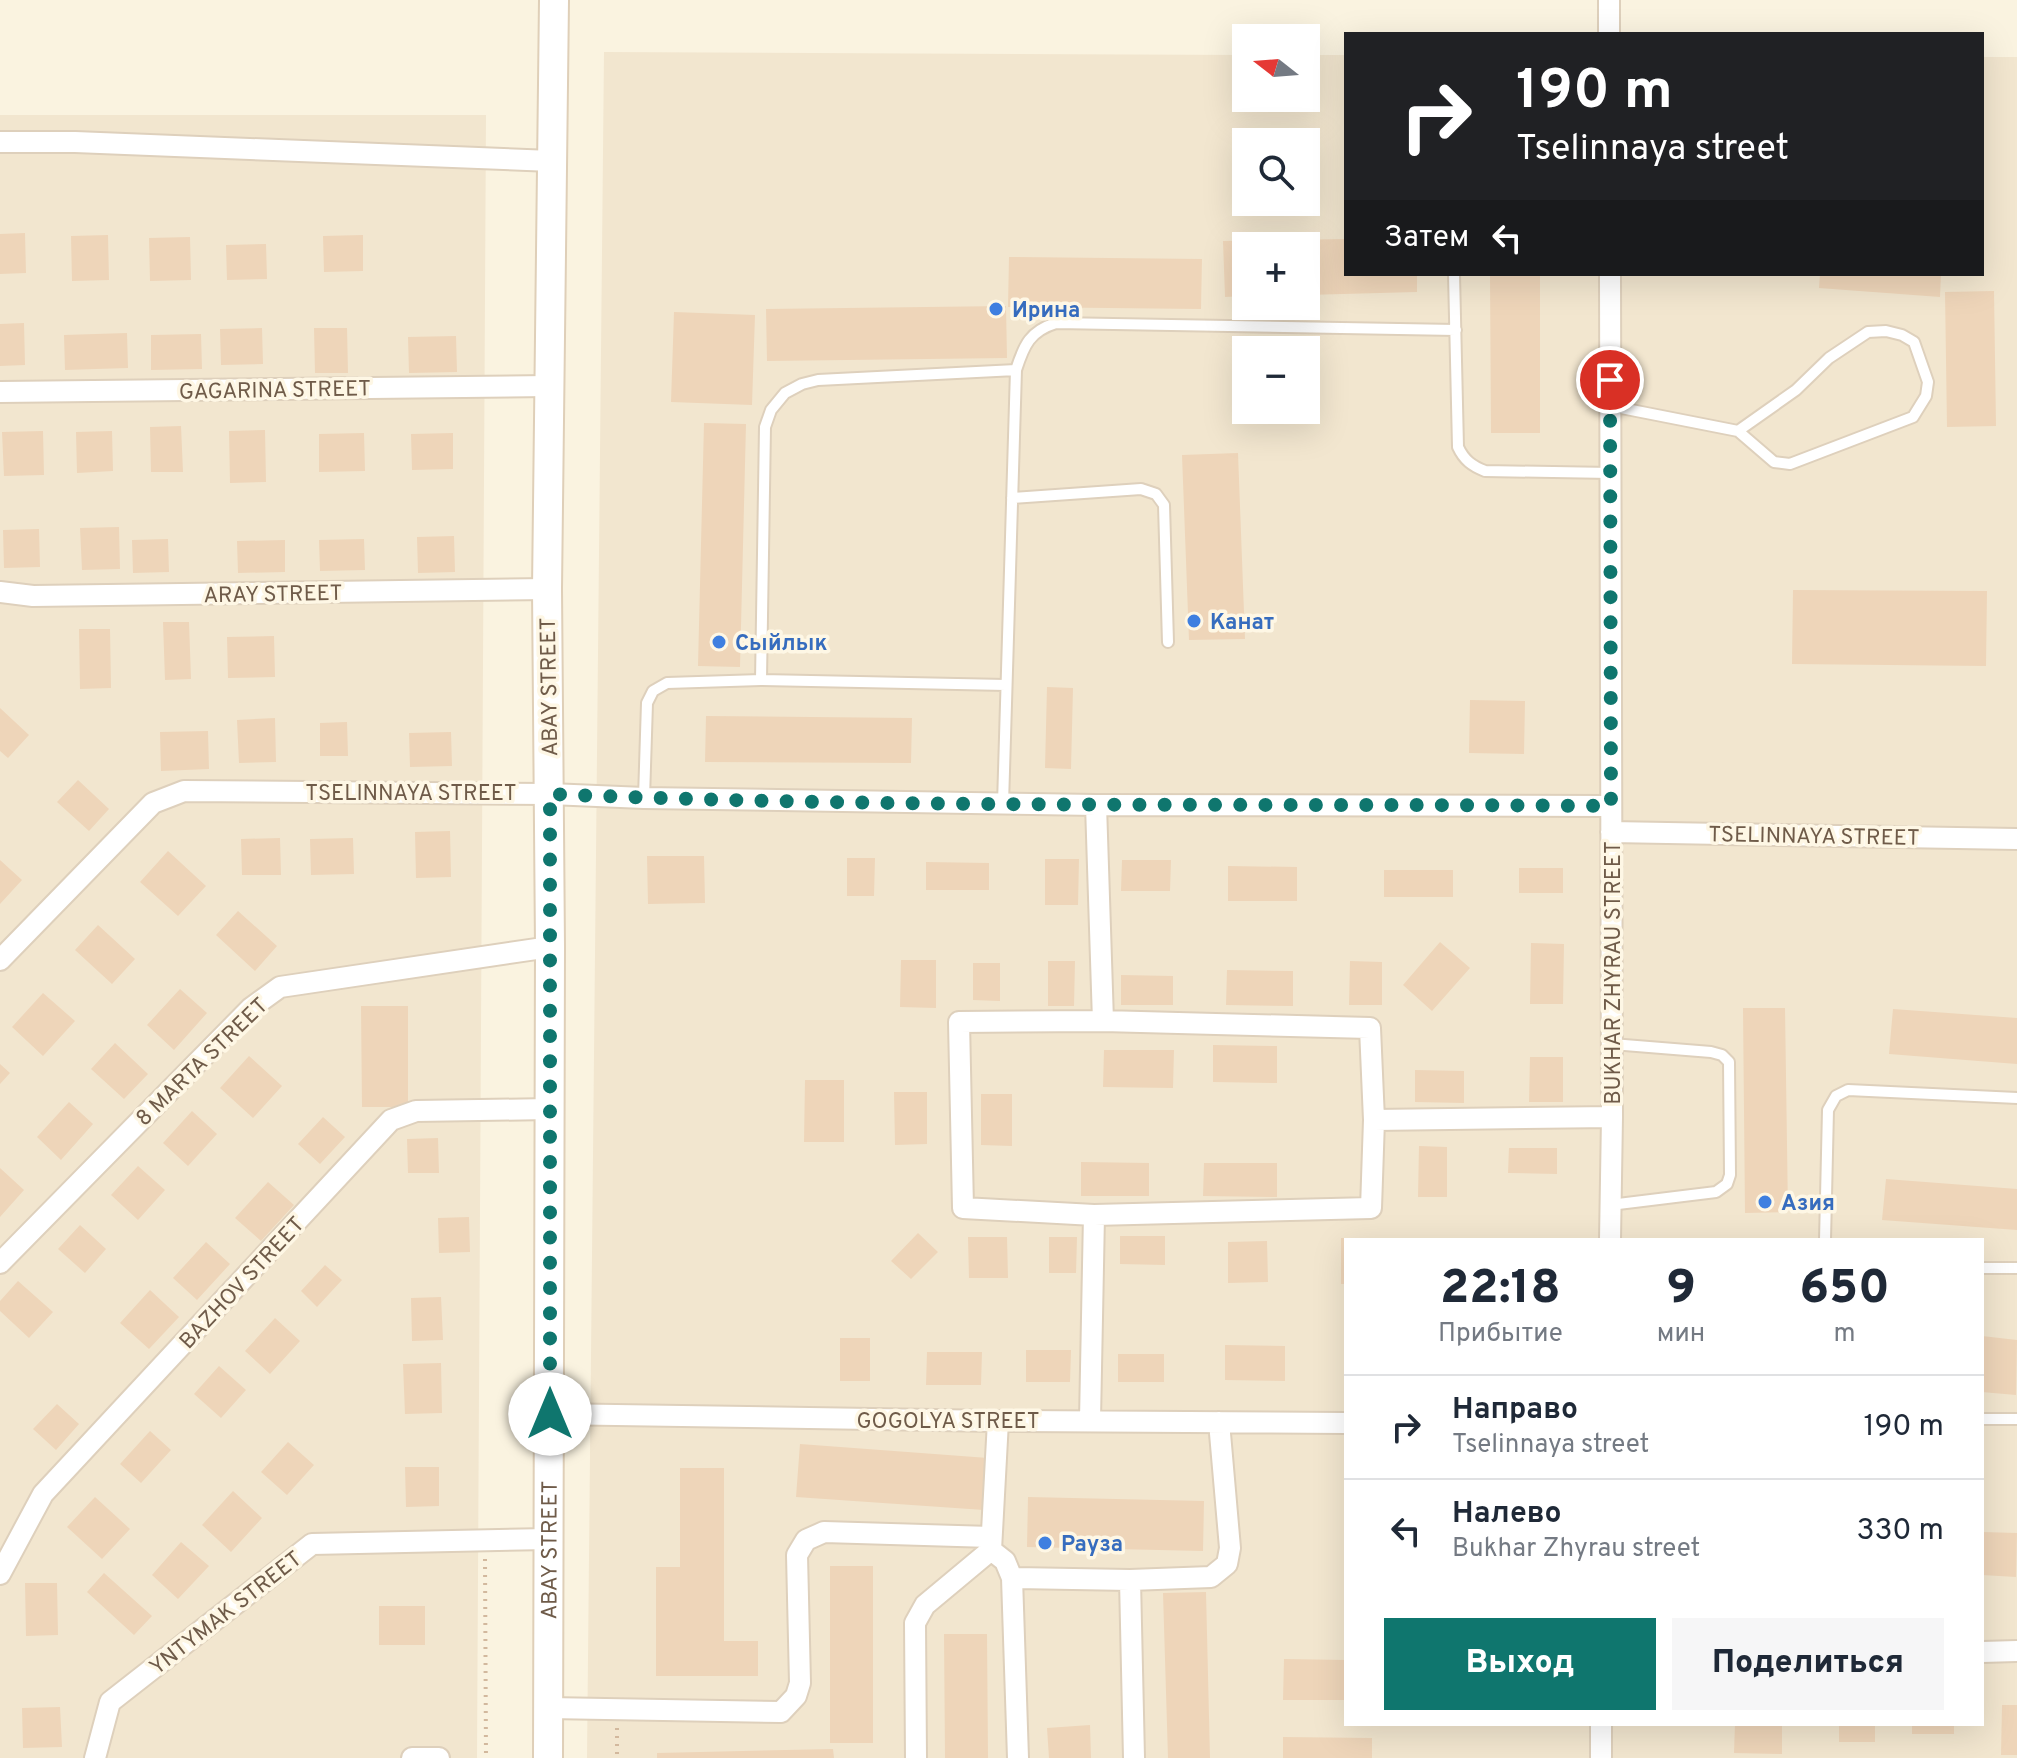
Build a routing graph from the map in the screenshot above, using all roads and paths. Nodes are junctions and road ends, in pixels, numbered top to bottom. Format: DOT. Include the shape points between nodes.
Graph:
graph roads {
  1 [pos="554,0"];
  2 [pos="1609,0"];
  3 [pos="1609,32"];
  4 [pos="0,142"];
  5 [pos="552,161"];
  6 [pos="1454,276"];
  7 [pos="1610,276"];
  8 [pos="1456,330"];
  9 [pos="1016,370"];
  10 [pos="549,386"];
  11 [pos="0,392"];
  12 [pos="1611,406"];
  13 [pos="1738,431"];
  14 [pos="1611,473"];
  15 [pos="1012,498"];
  16 [pos="547,589"];
  17 [pos="8,593"];
  18 [pos="0,612"];
  19 [pos="1168,642"];
  20 [pos="761,680"];
  21 [pos="1006,685"];
  22 [pos="550,794"];
  23 [pos="644,798"];
  24 [pos="1003,804"];
  25 [pos="1096,805"];
  26 [pos="1611,806"];
  27 [pos="1611,832"];
  28 [pos="2017,839"];
  29 [pos="550,947"];
  30 [pos="0,960"];
  31 [pos="1103,1021"];
  32 [pos="1612,1044"];
  33 [pos="2017,1098"];
  34 [pos="550,1109"];
  35 [pos="1612,1117"];
  36 [pos="1374,1120"];
  37 [pos="1610,1205"];
  38 [pos="1094,1215"];
  39 [pos="1610,1238"];
  40 [pos="1825,1238"];
  41 [pos="0,1263"];
  42 [pos="1984,1268"];
  43 [pos="2017,1268"];
  44 [pos="550,1414"];
  45 [pos="1984,1419"];
  46 [pos="2017,1419"];
  47 [pos="1090,1420"];
  48 [pos="998,1421"];
  49 [pos="1219,1422"];
  50 [pos="1344,1423"];
  51 [pos="549,1539"];
  52 [pos="485,1540"];
  53 [pos="991,1543"];
  54 [pos="0,1574"];
  55 [pos="1012,1578"];
  56 [pos="1130,1580"];
  57 [pos="2017,1651"];
  58 [pos="1984,1652"];
  59 [pos="548,1708"];
  60 [pos="616,1709"];
  61 [pos="1601,1726"];
  62 [pos="95,1758"];
  63 [pos="412,1758"];
  64 [pos="439,1758"];
  65 [pos="486,1758"];
  66 [pos="548,1758"];
  67 [pos="617,1758"];
  68 [pos="916,1758"];
  69 [pos="1018,1758"];
  70 [pos="1134,1758"];
  71 [pos="1601,1758"];
  1 -- 5 [label="street, ABAY STREET"];
  2 -- 3 [label="street"];
  4 -- 5 [label="street"];
  5 -- 10 [label="street, ABAY STREET"];
  6 -- 8 [label="lane"];
  7 -- 12 [label="street, BUKHAR ZHYRAU STREET"];
  8 -- 9 [label="lane" via="1056,323 1028,338"];
  8 -- 14 [label="lane" via="1458,447 1468,462 1485,471"];
  9 -- 15 [label="lane"];
  9 -- 20 [label="lane" via="837,377 802,384 785,393 771,410 765,427"];
  10 -- 11 [label="street, GAGARINA STREET"];
  10 -- 16 [label="street, ABAY STREET"];
  12 -- 13 [label="lane"];
  12 -- 14 [label="street, BUKHAR ZHYRAU STREET"];
  13 -- 13 [label="lane" via="1774,462 1790,464 1913,417 1928,382 1914,342 1886,331 1868,332"];
  14 -- 26 [label="street, BUKHAR ZHYRAU STREET"];
  15 -- 19 [label="lane" via="1141,489 1156,494 1164,505"];
  15 -- 21 [label="lane"];
  16 -- 17 [label="street, ARAY STREET"];
  16 -- 22 [label="street, ABAY STREET"];
  17 -- 18 [label="street"];
  20 -- 21 [label="lane"];
  20 -- 23 [label="lane" via="667,683 653,691 647,703"];
  21 -- 24 [label="lane"];
  22 -- 23 [label="street, TSELINNAYA STREET"];
  22 -- 29 [label="street, ABAY STREET"];
  22 -- 30 [label="street, TSELINNAYA STREET" via="184,791 153,803"];
  23 -- 24 [label="street, TSELINNAYA STREET"];
  24 -- 25 [label="street, TSELINNAYA STREET"];
  25 -- 26 [label="street, TSELINNAYA STREET"];
  25 -- 31 [label="street"];
  26 -- 27 [label="street, BUKHAR ZHYRAU STREET"];
  27 -- 28 [label="street, TSELINNAYA STREET"];
  27 -- 32 [label="street, BUKHAR ZHYRAU STREET"];
  29 -- 34 [label="street, ABAY STREET"];
  29 -- 41 [label="street, 8 MARTA STREET" via="280,987 251,1008"];
  31 -- 36 [label="street" via="1370,1028"];
  31 -- 38 [label="street" via="959,1022 963,1208"];
  32 -- 35 [label="street, BUKHAR ZHYRAU STREET"];
  32 -- 37 [label="lane" via="1711,1052 1729,1062 1730,1175 1716,1192"];
  33 -- 40 [label="lane" via="1848,1090 1836,1096 1828,1110"];
  34 -- 44 [label="street, ABAY STREET"];
  34 -- 54 [label="street, BAZHOV STREET" via="416,1111 391,1120 43,1494"];
  35 -- 36 [label="street"];
  35 -- 37 [label="street, BUKHAR ZHYRAU STREET"];
  36 -- 38 [label="street" via="1371,1208"];
  37 -- 39 [label="street, BUKHAR ZHYRAU STREET"];
  38 -- 47 [label="street"];
  42 -- 43 [label="lane"];
  44 -- 48 [label="street, GOGOLYA STREET"];
  44 -- 51 [label="street, ABAY STREET"];
  45 -- 46 [label="lane"];
  47 -- 48 [label="street, GOGOLYA STREET"];
  47 -- 49 [label="street, GOGOLYA STREET"];
  48 -- 53 [label="street"];
  49 -- 50 [label="street, GOGOLYA STREET"];
  49 -- 56 [label="street" via="1227,1564 1211,1577"];
  51 -- 52 [label="street, YNTYMAK STREET"];
  51 -- 59 [label="street, ABAY STREET"];
  52 -- 62 [label="street, YNTYMAK STREET" via="312,1544 110,1702"];
  52 -- 65 [label="path"];
  53 -- 55 [label="street"];
  53 -- 60 [label="street" via="824,1532 806,1540 797,1555 800,1683 781,1712"];
  53 -- 68 [label="street" via="925,1605 915,1623"];
  55 -- 56 [label="street"];
  55 -- 69 [label="street"];
  56 -- 70 [label="street"];
  57 -- 58 [label="street"];
  59 -- 60 [label="street"];
  59 -- 66 [label="street, ABAY STREET"];
  60 -- 67 [label="path"];
  61 -- 71 [label="street"];
  63 -- 64 [label="street"];
}
